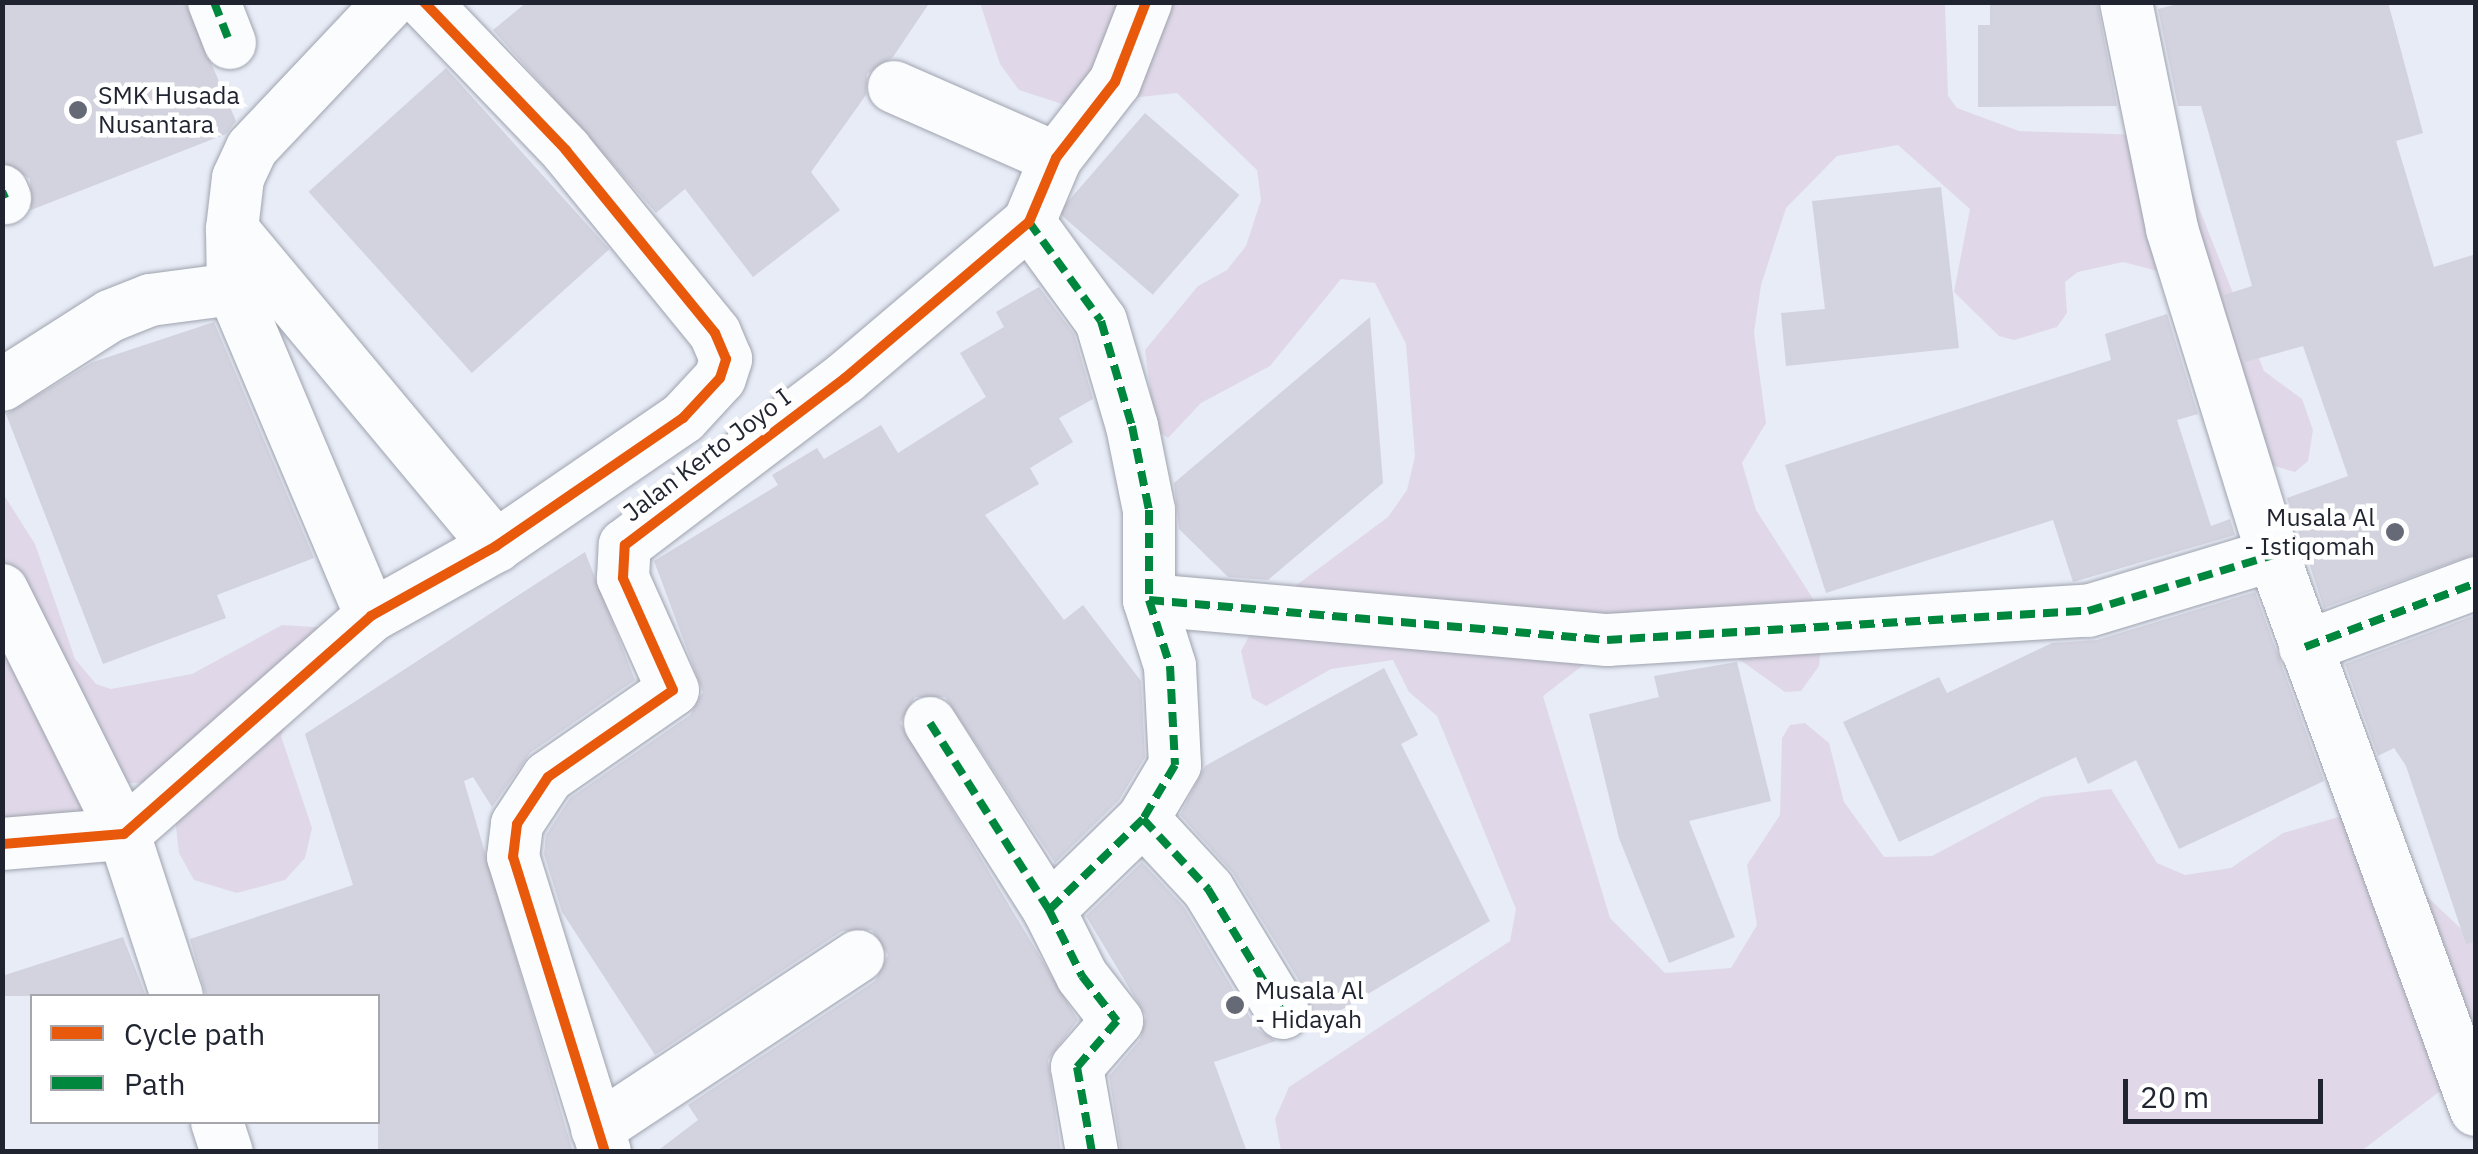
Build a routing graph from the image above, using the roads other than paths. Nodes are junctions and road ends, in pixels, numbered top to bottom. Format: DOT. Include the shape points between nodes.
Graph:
graph roads {
  1 [pos="390,2"];
  2 [pos="424,2"];
  3 [pos="1146,2"];
  4 [pos="2126,2"];
  5 [pos="894,88"];
  6 [pos="1056,158"];
  7 [pos="1028,222"];
  8 [pos="232,229"];
  9 [pos="233,289"];
  10 [pos="2,385"];
  11 [pos="496,546"];
  12 [pos="2273,555"];
  13 [pos="2476,583"];
  14 [pos="2,590"];
  15 [pos="1149,600"];
  16 [pos="371,616"];
  17 [pos="2304,646"];
  18 [pos="930,723"];
  19 [pos="1143,819"];
  20 [pos="124,834"];
  21 [pos="2,844"];
  22 [pos="1049,910"];
  23 [pos="858,956"];
  24 [pos="176,994"];
  25 [pos="1282,1012"];
  26 [pos="2476,1110"];
  27 [pos="218,1124"];
  28 [pos="601,1140"];
  29 [pos="227,1152"];
  30 [pos="1092,1152"];
  1 -- 8 [label="street" via="252,148 238,178"];
  2 -- 11 [label="street" via="566,150 715,333 726,359 708,397 684,418"];
  3 -- 6 [label="street, Jalan Kerto Joyo I" via="1114,82"];
  4 -- 12 [label="street" via="2172,228"];
  5 -- 6 [label="street"];
  6 -- 7 [label="street, Jalan Kerto Joyo I"];
  7 -- 15 [label="street" via="1100,321 1149,510"];
  7 -- 28 [label="street, Jalan Kerto Joyo I" via="858,367 625,545 623,578 673,690 548,777 517,824 512,856"];
  8 -- 9 [label="street"];
  8 -- 11 [label="street"];
  9 -- 10 [label="street" via="150,300 110,316"];
  9 -- 16 [label="street"];
  11 -- 16 [label="street"];
  12 -- 15 [label="street" via="2088,611 1607,640"];
  12 -- 17 [label="street"];
  13 -- 17 [label="street"];
  14 -- 20 [label="street"];
  15 -- 19 [label="street" via="1170,666 1174,764"];
  16 -- 20 [label="street"];
  17 -- 26 [label="street"];
  18 -- 22 [label="street"];
  19 -- 22 [label="street"];
  19 -- 25 [label="street" via="1208,889"];
  20 -- 21 [label="street"];
  20 -- 24 [label="street"];
  22 -- 30 [label="street" via="1082,976 1117,1021 1077,1067"];
  23 -- 28 [label="street"];
  27 -- 29 [label="street"];
}
